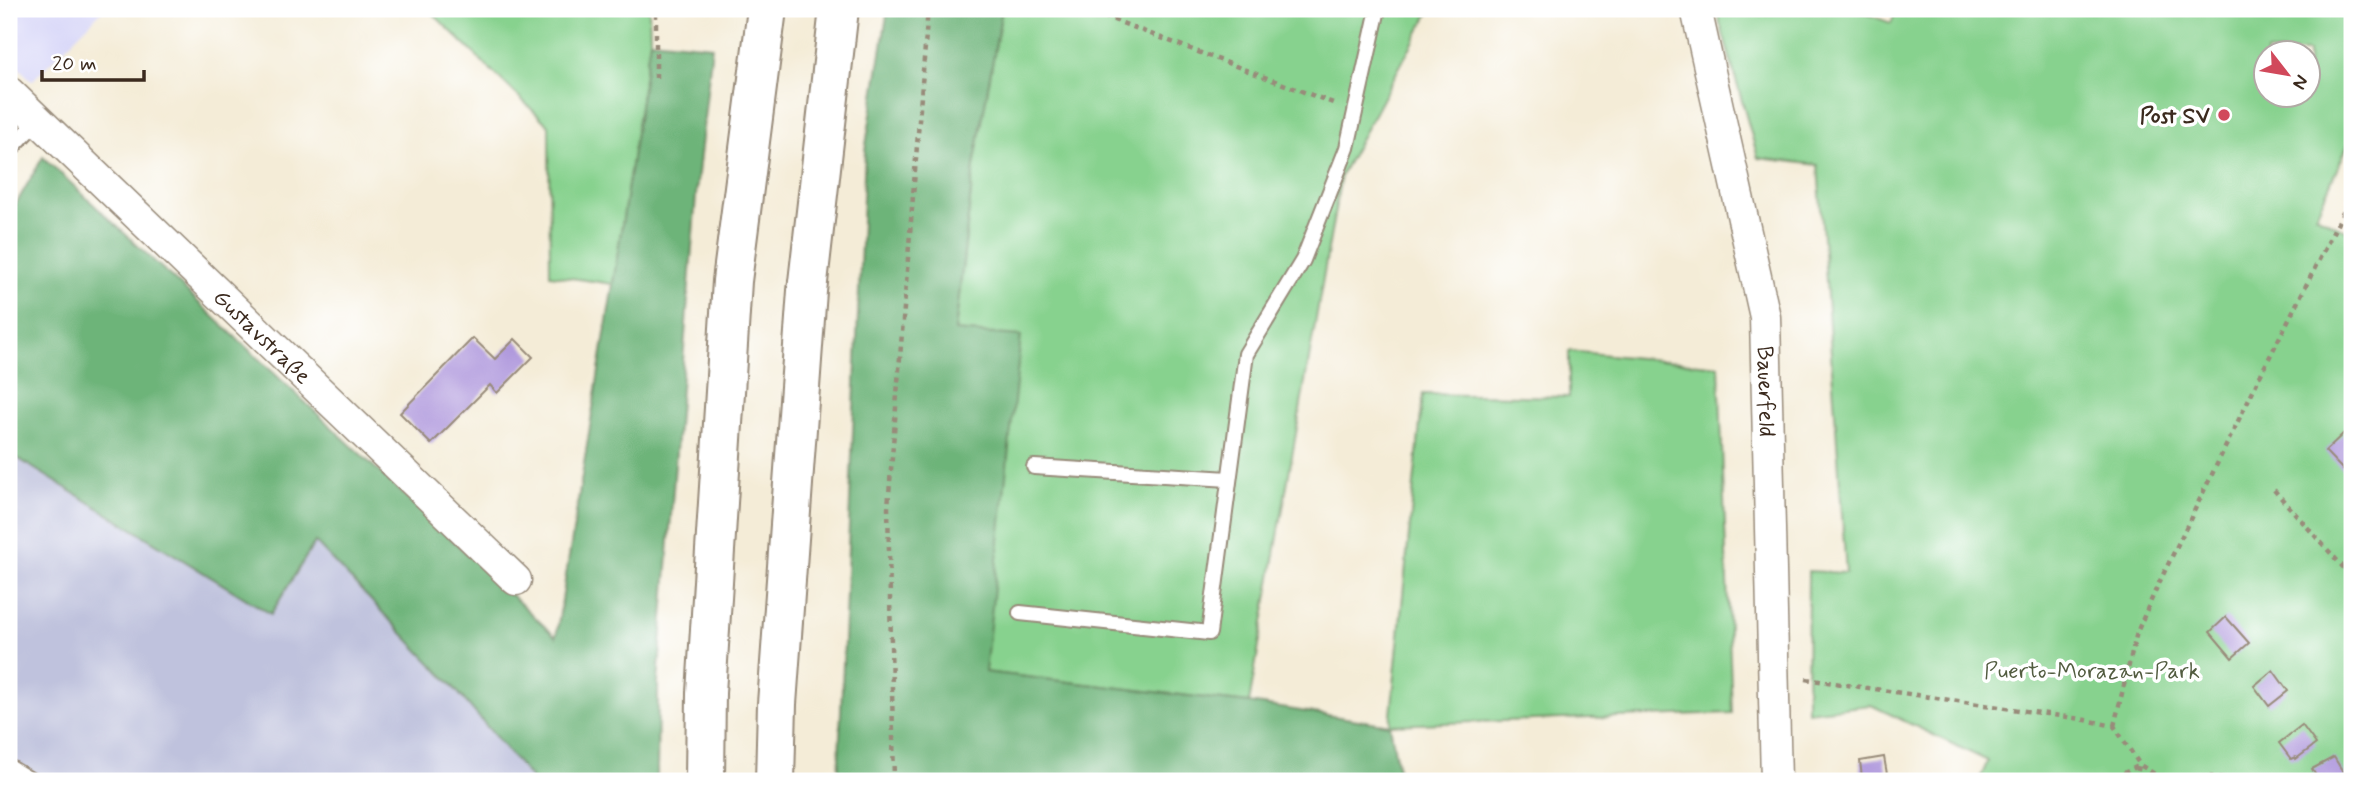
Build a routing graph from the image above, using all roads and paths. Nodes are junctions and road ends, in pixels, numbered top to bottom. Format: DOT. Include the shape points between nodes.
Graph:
graph roads {
  1 [pos="656,9"];
  2 [pos="766,9"];
  3 [pos="839,9"];
  4 [pos="928,9"];
  5 [pos="1085,9"];
  6 [pos="1378,9"];
  7 [pos="1696,9"];
  8 [pos="656,78"];
  9 [pos="9,92"];
  10 [pos="1355,112"];
  11 [pos="38,120"];
  12 [pos="9,151"];
  13 [pos="2352,195"];
  14 [pos="1034,467"];
  15 [pos="1229,479"];
  16 [pos="2274,490"];
  17 [pos="2352,577"];
  18 [pos="516,580"];
  19 [pos="1020,613"];
  20 [pos="1774,674"];
  21 [pos="2114,726"];
  22 [pos="2140,765"];
  23 [pos="9,767"];
  24 [pos="32,781"];
  25 [pos="705,781"];
  26 [pos="775,781"];
  27 [pos="894,781"];
  28 [pos="1776,781"];
  29 [pos="2118,781"];
  30 [pos="2136,781"];
  31 [pos="2238,781"];
  1 -- 8 [label="path"];
  2 -- 25 [label="highway" via="732,281 706,693"];
  3 -- 26 [label="highway" via="807,291"];
  4 -- 27 [label="path" via="888,507"];
  5 -- 10 [label="path"];
  6 -- 10 [label="lane"];
  7 -- 20 [label="street, Bauerfeld" via="1765,317"];
  9 -- 11 [label="street, Gustavstraße"];
  10 -- 15 [label="lane" via="1347,148 1303,260 1246,354"];
  11 -- 12 [label="lane"];
  11 -- 18 [label="street, Gustavstraße"];
  13 -- 21 [label="path" via="2157,587 2137,632"];
  14 -- 15 [label="lane"];
  15 -- 19 [label="lane" via="1209,633"];
  16 -- 17 [label="path"];
  20 -- 21 [label="path"];
  20 -- 28 [label="street, Bauerfeld"];
  21 -- 22 [label="path"];
  22 -- 29 [label="path"];
  22 -- 30 [label="path"];
  22 -- 31 [label="path" via="2158,776"];
  23 -- 24 [label="lane"];
}
